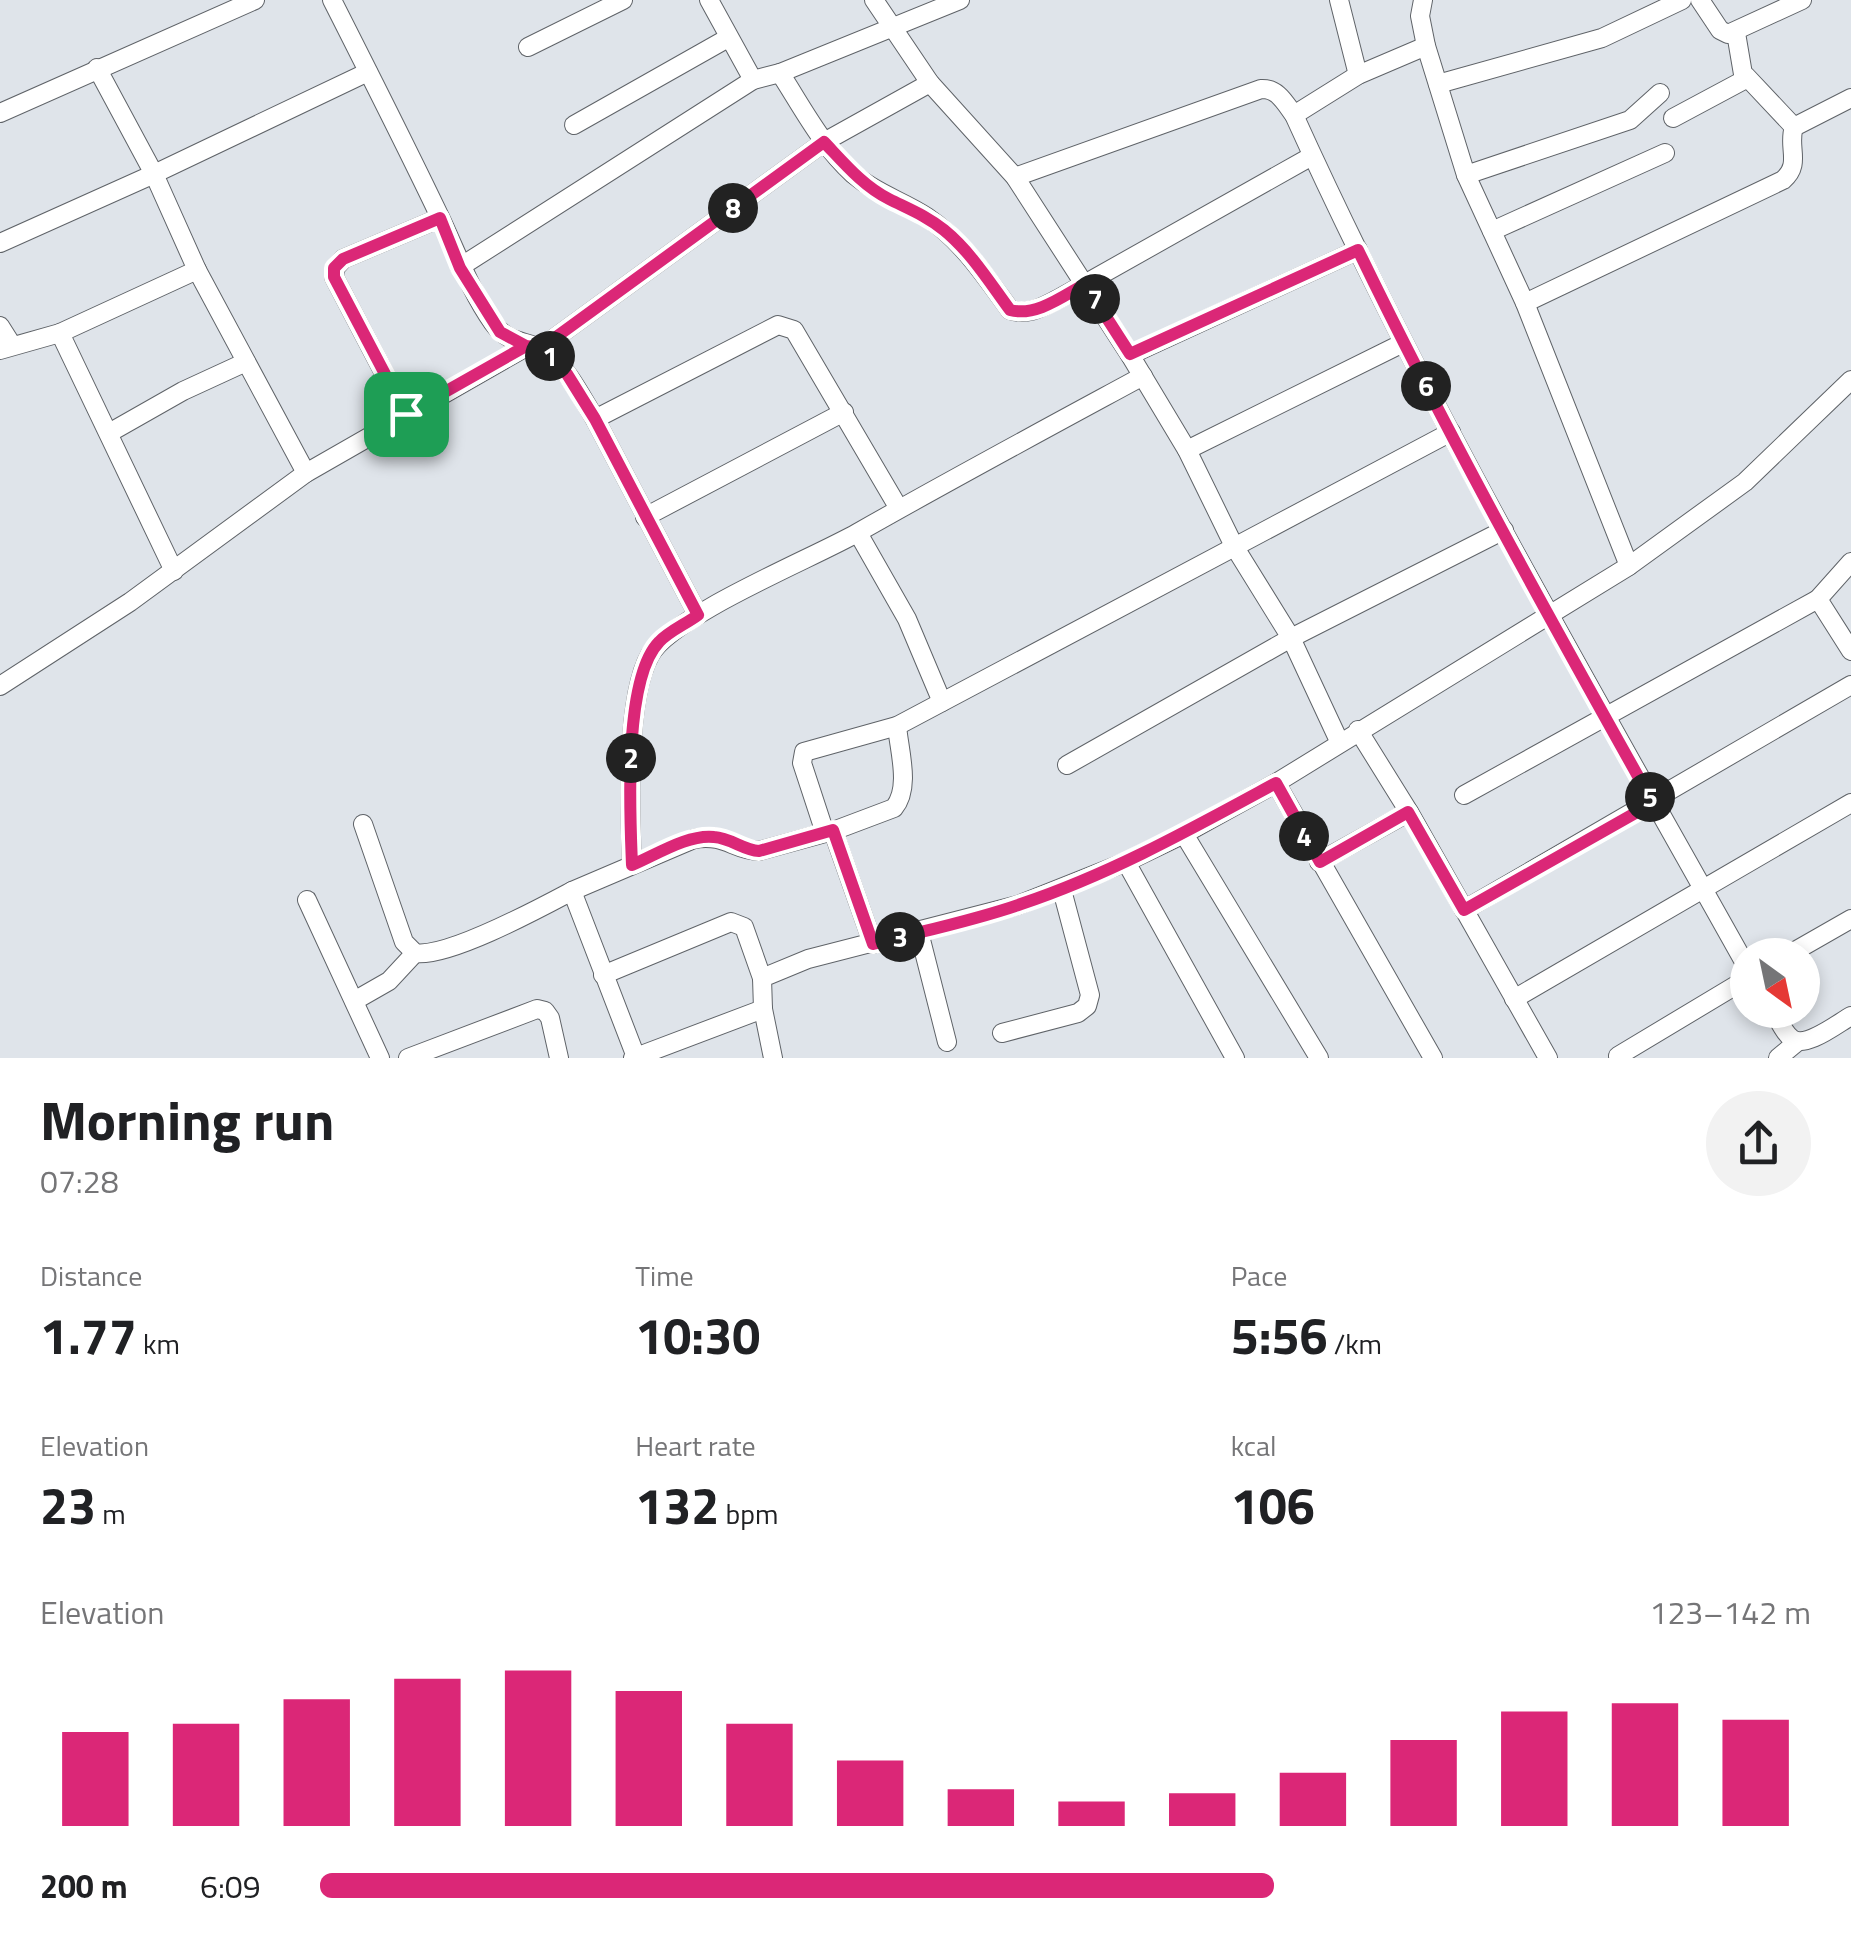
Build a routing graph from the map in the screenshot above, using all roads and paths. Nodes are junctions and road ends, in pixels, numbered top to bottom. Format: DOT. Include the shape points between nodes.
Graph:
graph roads {
  1 [pos="255,0"];
  2 [pos="332,0"];
  3 [pos="622,0"];
  4 [pos="709,0"];
  5 [pos="874,0"];
  6 [pos="960,0"];
  7 [pos="1339,0"];
  8 [pos="1424,0"];
  9 [pos="1682,0"];
  10 [pos="1700,0"];
  11 [pos="1802,0"];
  12 [pos="893,30"];
  13 [pos="1736,34"];
  14 [pos="728,38"];
  15 [pos="1426,46"];
  16 [pos="528,47"];
  17 [pos="97,68"];
  18 [pos="368,72"];
  19 [pos="780,73"];
  20 [pos="1358,76"];
  21 [pos="1746,76"];
  22 [pos="753,80"];
  23 [pos="930,83"];
  24 [pos="1438,84"];
  25 [pos="1660,94"];
  26 [pos="1851,98"];
  27 [pos="0,113"];
  28 [pos="1294,116"];
  29 [pos="1673,118"];
  30 [pos="574,125"];
  31 [pos="1794,127"];
  32 [pos="824,142"];
  33 [pos="1666,154"];
  34 [pos="1312,156"];
  35 [pos="154,174"];
  36 [pos="1466,176"];
  37 [pos="1014,177"];
  38 [pos="440,218"];
  39 [pos="1492,231"];
  40 [pos="0,243"];
  41 [pos="1358,250"];
  42 [pos="460,268"];
  43 [pos="197,270"];
  44 [pos="1085,284"];
  45 [pos="1525,303"];
  46 [pos="0,326"];
  47 [pos="60,333"];
  48 [pos="1403,343"];
  49 [pos="6,348"];
  50 [pos="534,348"];
  51 [pos="1130,354"];
  52 [pos="246,362"];
  53 [pos="1143,376"];
  54 [pos="1848,390"];
  55 [pos="844,412"];
  56 [pos="406,414"];
  57 [pos="595,419"];
  58 [pos="109,432"];
  59 [pos="1451,432"];
  60 [pos="1187,450"];
  61 [pos="306,473"];
  62 [pos="898,507"];
  63 [pos="644,517"];
  64 [pos="1504,530"];
  65 [pos="858,533"];
  66 [pos="1234,546"];
  67 [pos="1851,562"];
  68 [pos="1630,566"];
  69 [pos="174,570"];
  70 [pos="1818,599"];
  71 [pos="698,615"];
  72 [pos="1547,616"];
  73 [pos="1291,638"];
  74 [pos="1851,651"];
  75 [pos="1851,685"];
  76 [pos="0,686"];
  77 [pos="942,702"];
  78 [pos="1604,716"];
  79 [pos="897,726"];
  80 [pos="1358,730"];
  81 [pos="1339,741"];
  82 [pos="1067,765"];
  83 [pos="1276,783"];
  84 [pos="1464,795"];
  85 [pos="1653,803"];
  86 [pos="1851,803"];
  87 [pos="1408,812"];
  88 [pos="363,824"];
  89 [pos="829,832"];
  90 [pos="1184,834"];
  91 [pos="1126,862"];
  92 [pos="1320,862"];
  93 [pos="632,865"];
  94 [pos="1062,890"];
  95 [pos="1704,890"];
  96 [pos="572,891"];
  97 [pos="307,900"];
  98 [pos="1464,910"];
  99 [pos="1851,919"];
  100 [pos="919,932"];
  101 [pos="1731,938"];
  102 [pos="1818,938"];
  103 [pos="873,944"];
  104 [pos="416,953"];
  105 [pos="603,975"];
  106 [pos="762,978"];
  107 [pos="1730,989"];
  108 [pos="1514,999"];
  109 [pos="354,1001"];
  110 [pos="763,1009"];
  111 [pos="1851,1016"];
  112 [pos="1784,1028"];
  113 [pos="1002,1033"];
  114 [pos="947,1042"];
  115 [pos="1797,1042"];
  116 [pos="1226,1056"];
  117 [pos="1618,1056"];
  118 [pos="635,1057"];
  119 [pos="380,1058"];
  120 [pos="408,1058"];
  121 [pos="559,1058"];
  122 [pos="774,1058"];
  123 [pos="1319,1058"];
  124 [pos="1432,1058"];
  125 [pos="1548,1058"];
  126 [pos="1778,1058"];
  1 -- 17 [label="street"];
  2 -- 18 [label="street"];
  3 -- 16 [label="street"];
  4 -- 14 [label="street"];
  5 -- 12 [label="street"];
  6 -- 12 [label="street"];
  7 -- 20 [label="street"];
  8 -- 15 [label="street"];
  9 -- 24 [label="street" via="1602,38"];
  10 -- 13 [label="street" via="1720,30"];
  11 -- 13 [label="street"];
  12 -- 19 [label="street"];
  12 -- 23 [label="street"];
  13 -- 21 [label="street"];
  14 -- 22 [label="street"];
  14 -- 30 [label="street"];
  15 -- 20 [label="street"];
  15 -- 24 [label="street"];
  17 -- 27 [label="street"];
  17 -- 35 [label="street"];
  18 -- 35 [label="street"];
  18 -- 38 [label="street"];
  19 -- 22 [label="street"];
  19 -- 32 [label="street"];
  20 -- 28 [label="street"];
  21 -- 29 [label="street"];
  21 -- 31 [label="street"];
  22 -- 42 [label="street"];
  23 -- 32 [label="street"];
  23 -- 37 [label="street"];
  24 -- 36 [label="street"];
  25 -- 36 [label="street" via="1630,120"];
  26 -- 31 [label="street"];
  28 -- 34 [label="street"];
  28 -- 37 [label="street" via="1280,96 1261,89"];
  31 -- 45 [label="street" via="1795,164 1783,180"];
  32 -- 44 [label="street" via="886,198 948,232 1010,310 1035,310"];
  32 -- 50 [label="street"];
  33 -- 39 [label="street"];
  34 -- 41 [label="street"];
  34 -- 44 [label="street"];
  35 -- 40 [label="street"];
  35 -- 43 [label="street"];
  36 -- 39 [label="street"];
  37 -- 44 [label="street"];
  38 -- 42 [label="street"];
  38 -- 56 [label="street" via="334,268"];
  39 -- 45 [label="street"];
  41 -- 48 [label="street"];
  41 -- 51 [label="street"];
  42 -- 50 [label="street" via="500,332"];
  43 -- 47 [label="street"];
  43 -- 52 [label="street"];
  44 -- 51 [label="street"];
  45 -- 68 [label="street"];
  46 -- 49 [label="street"];
  47 -- 49 [label="street"];
  47 -- 58 [label="street"];
  48 -- 59 [label="street"];
  48 -- 60 [label="street"];
  50 -- 56 [label="street"];
  50 -- 57 [label="street" via="567,374"];
  51 -- 53 [label="street"];
  52 -- 58 [label="street"];
  52 -- 61 [label="street"];
  53 -- 60 [label="street"];
  53 -- 62 [label="street"];
  54 -- 68 [label="street" via="1745,482"];
  55 -- 57 [label="street" via="794,330 778,325"];
  55 -- 62 [label="street"];
  55 -- 63 [label="street"];
  56 -- 61 [label="street"];
  57 -- 63 [label="street"];
  58 -- 69 [label="street"];
  59 -- 64 [label="street"];
  59 -- 66 [label="street"];
  60 -- 66 [label="street"];
  61 -- 69 [label="street"];
  62 -- 65 [label="street"];
  63 -- 71 [label="street"];
  64 -- 72 [label="street"];
  64 -- 73 [label="street"];
  65 -- 71 [label="street"];
  65 -- 77 [label="street" via="907,619"];
  66 -- 73 [label="street"];
  66 -- 77 [label="street"];
  67 -- 70 [label="street"];
  68 -- 72 [label="street"];
  69 -- 76 [label="street"];
  70 -- 74 [label="street"];
  70 -- 78 [label="street"];
  71 -- 93 [label="street" via="660,641 640,677 629,780"];
  72 -- 78 [label="street"];
  72 -- 80 [label="street"];
  73 -- 81 [label="street"];
  73 -- 82 [label="street"];
  75 -- 85 [label="street"];
  77 -- 79 [label="street"];
  78 -- 84 [label="street"];
  78 -- 85 [label="street"];
  79 -- 89 [label="street" via="901,800"];
  79 -- 89 [label="street" via="804,752 802,763"];
  80 -- 81 [label="street"];
  80 -- 87 [label="street"];
  81 -- 83 [label="street"];
  83 -- 90 [label="street"];
  83 -- 92 [label="street"];
  85 -- 95 [label="street"];
  85 -- 98 [label="street"];
  86 -- 95 [label="street"];
  87 -- 92 [label="street"];
  87 -- 98 [label="street"];
  88 -- 104 [label="street" via="404,942"];
  89 -- 93 [label="street" via="759,851 712,836 694,839"];
  89 -- 103 [label="street"];
  90 -- 91 [label="street"];
  90 -- 123 [label="street"];
  91 -- 94 [label="street"];
  91 -- 116 [label="street"];
  92 -- 124 [label="street"];
  93 -- 96 [label="street"];
  94 -- 100 [label="street"];
  94 -- 113 [label="street" via="1088,1006"];
  95 -- 101 [label="street"];
  95 -- 108 [label="street"];
  96 -- 104 [label="street" via="518,919"];
  96 -- 105 [label="street"];
  97 -- 109 [label="street"];
  98 -- 108 [label="street"];
  99 -- 102 [label="street"];
  100 -- 103 [label="street"];
  100 -- 114 [label="street"];
  103 -- 106 [label="street"];
  104 -- 109 [label="street" via="389,981"];
  105 -- 106 [label="street" via="731,922 744,927"];
  105 -- 118 [label="street"];
  106 -- 110 [label="street"];
  107 -- 117 [label="street"];
  108 -- 125 [label="street"];
  109 -- 119 [label="street"];
  110 -- 118 [label="street"];
  110 -- 122 [label="street"];
  111 -- 115 [label="street"];
  112 -- 115 [label="street"];
  115 -- 126 [label="street"];
  120 -- 121 [label="street" via="537,1010 550,1018"];
}
